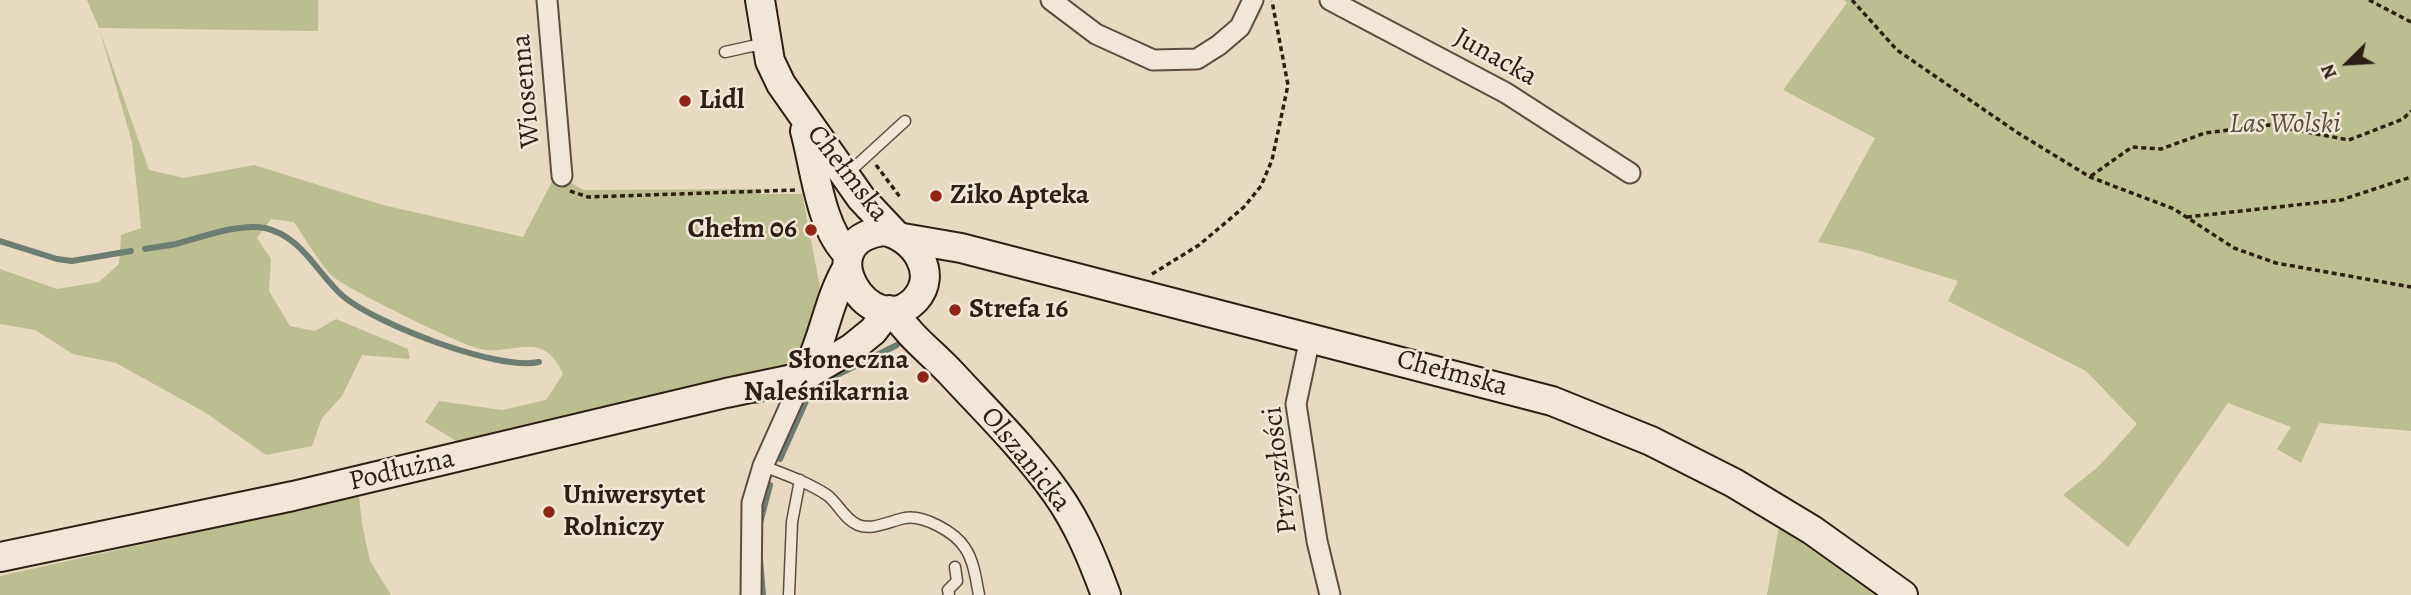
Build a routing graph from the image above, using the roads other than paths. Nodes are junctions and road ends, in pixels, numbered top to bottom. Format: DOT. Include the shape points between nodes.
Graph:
graph roads {
  1 [pos="547,0"];
  2 [pos="760,0"];
  3 [pos="1051,0"];
  4 [pos="1253,0"];
  5 [pos="1340,2"];
  6 [pos="766,43"];
  7 [pos="725,52"];
  8 [pos="801,115"];
  9 [pos="905,121"];
  10 [pos="1630,173"];
  11 [pos="562,176"];
  12 [pos="845,176"];
  13 [pos="899,235"];
  14 [pos="961,248"];
  15 [pos="848,261"];
  16 [pos="905,300"];
  17 [pos="1310,338"];
  18 [pos="803,377"];
  19 [pos="763,466"];
  20 [pos="800,480"];
  21 [pos="0,557"];
  22 [pos="955,567"];
  23 [pos="751,595"];
  24 [pos="789,595"];
  25 [pos="949,595"];
  26 [pos="979,595"];
  27 [pos="1106,595"];
  28 [pos="1330,595"];
  29 [pos="1903,595"];
  1 -- 11 [label="street, Wiosenna"];
  2 -- 6 [label="street, Chełmska"];
  3 -- 4 [label="street" via="1096,34 1153,60 1197,59 1240,27"];
  5 -- 10 [label="street, Junacka" via="1506,93"];
  6 -- 7 [label="lane"];
  6 -- 8 [label="street, Chełmska" via="774,71"];
  8 -- 12 [label="street, Chełmska"];
  8 -- 15 [label="street, Chełmska" via="829,225"];
  9 -- 12 [label="lane"];
  12 -- 13 [label="street, Chełmska"];
  13 -- 14 [label="street, Chełmska"];
  13 -- 15 [label="street" via="864,237"];
  13 -- 16 [label="street" via="925,268"];
  14 -- 16 [label="street" via="933,261"];
  14 -- 17 [label="street, Chełmska"];
  15 -- 16 [label="street" via="849,280 870,305"];
  15 -- 18 [label="street" via="814,359"];
  16 -- 18 [label="street, Podłużna" via="852,348"];
  16 -- 27 [label="street, Olszanicka" via="949,371 1059,496"];
  17 -- 28 [label="street, Przyszłości" via="1296,404"];
  17 -- 29 [label="street, Chełmska" via="1552,401 1651,441 1812,530"];
  18 -- 19 [label="street"];
  18 -- 21 [label="street, Podłużna" via="293,496"];
  19 -- 20 [label="lane"];
  19 -- 23 [label="street" via="752,503"];
  20 -- 24 [label="lane" via="792,522"];
  20 -- 26 [label="lane" via="829,496 859,526 920,518 957,539 970,558"];
  22 -- 25 [label="lane" via="957,581"];
}
